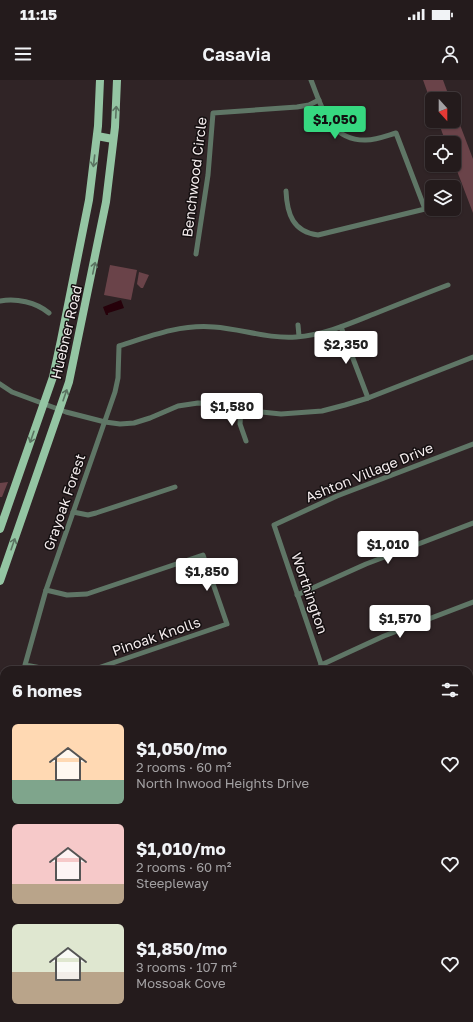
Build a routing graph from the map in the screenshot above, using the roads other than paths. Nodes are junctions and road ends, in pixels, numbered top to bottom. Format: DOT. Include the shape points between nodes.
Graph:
graph roads {
  1 [pos="100,80"];
  2 [pos="117,80"];
  3 [pos="311,80"];
  4 [pos="319,100"];
  5 [pos="97,136"];
  6 [pos="113,139"];
  7 [pos="286,191"];
  8 [pos="196,254"];
  9 [pos="448,285"];
  10 [pos="0,301"];
  11 [pos="49,312"];
  12 [pos="298,325"];
  13 [pos="341,327"];
  14 [pos="299,336"];
  15 [pos="473,357"];
  16 [pos="1,385"];
  17 [pos="0,391"];
  18 [pos="368,398"];
  19 [pos="44,404"];
  20 [pos="240,409"];
  21 [pos="60,410"];
  22 [pos="105,422"];
  23 [pos="246,442"];
  24 [pos="472,446"];
  25 [pos="175,487"];
  26 [pos="73,512"];
  27 [pos="473,522"];
  28 [pos="274,524"];
  29 [pos="0,529"];
  30 [pos="0,581"];
  31 [pos="46,590"];
  32 [pos="297,595"];
  33 [pos="473,602"];
  34 [pos="30,666"];
  35 [pos="104,666"];
  36 [pos="321,666"];
  37 [pos="326,666"];
  1 -- 5 [label="main road, Huebner Road"];
  6 -- 2 [label="main road, Huebner Road, one-way"];
  3 -- 4 [label="street"];
  4 -- 7 [label="street" via="330,124 348,137 366,140 396,134 425,209 318,235 309,234 293,222 286,202"];
  4 -- 8 [label="street, Benchwood Circle" via="297,107 213,113 208,175"];
  5 -- 6 [label="main road"];
  5 -- 19 [label="main road, Huebner Road, one-way" via="79,256 53,377"];
  21 -- 6 [label="main road, Huebner Road, one-way" via="69,382 96,259"];
  9 -- 13 [label="street"];
  10 -- 11 [label="street" via="38,305"];
  12 -- 14 [label="street"];
  13 -- 14 [label="street"];
  13 -- 18 [label="street"];
  14 -- 22 [label="street, Grayoak Forest" via="279,337 231,328 194,327 173,329 119,346 118,378"];
  15 -- 18 [label="street"];
  16 -- 17 [label="street"];
  16 -- 19 [label="street"];
  18 -- 20 [label="street" via="337,407 298,413 281,414"];
  19 -- 21 [label="street"];
  19 -- 29 [label="main road, Huebner Road, one-way"];
  20 -- 22 [label="street" via="220,404 198,403 178,406 134,423"];
  20 -- 23 [label="street" via="240,424"];
  21 -- 22 [label="street"];
  30 -- 21 [label="main road, Huebner Road, one-way"];
  22 -- 26 [label="street, Grayoak Forest"];
  24 -- 28 [label="street, Ashton Village Drive" via="338,496"];
  25 -- 26 [label="street" via="88,515"];
  26 -- 31 [label="street, Grayoak Forest"];
  27 -- 32 [label="street" via="366,564"];
  28 -- 32 [label="street, Worthington"];
  31 -- 34 [label="street, Grayoak Forest" via="25,665"];
  31 -- 35 [label="street, Pinoak Knolls" via="67,595 87,594 203,555 227,624"];
  32 -- 36 [label="street, Worthington"];
  33 -- 37 [label="street" via="384,636"];
}
